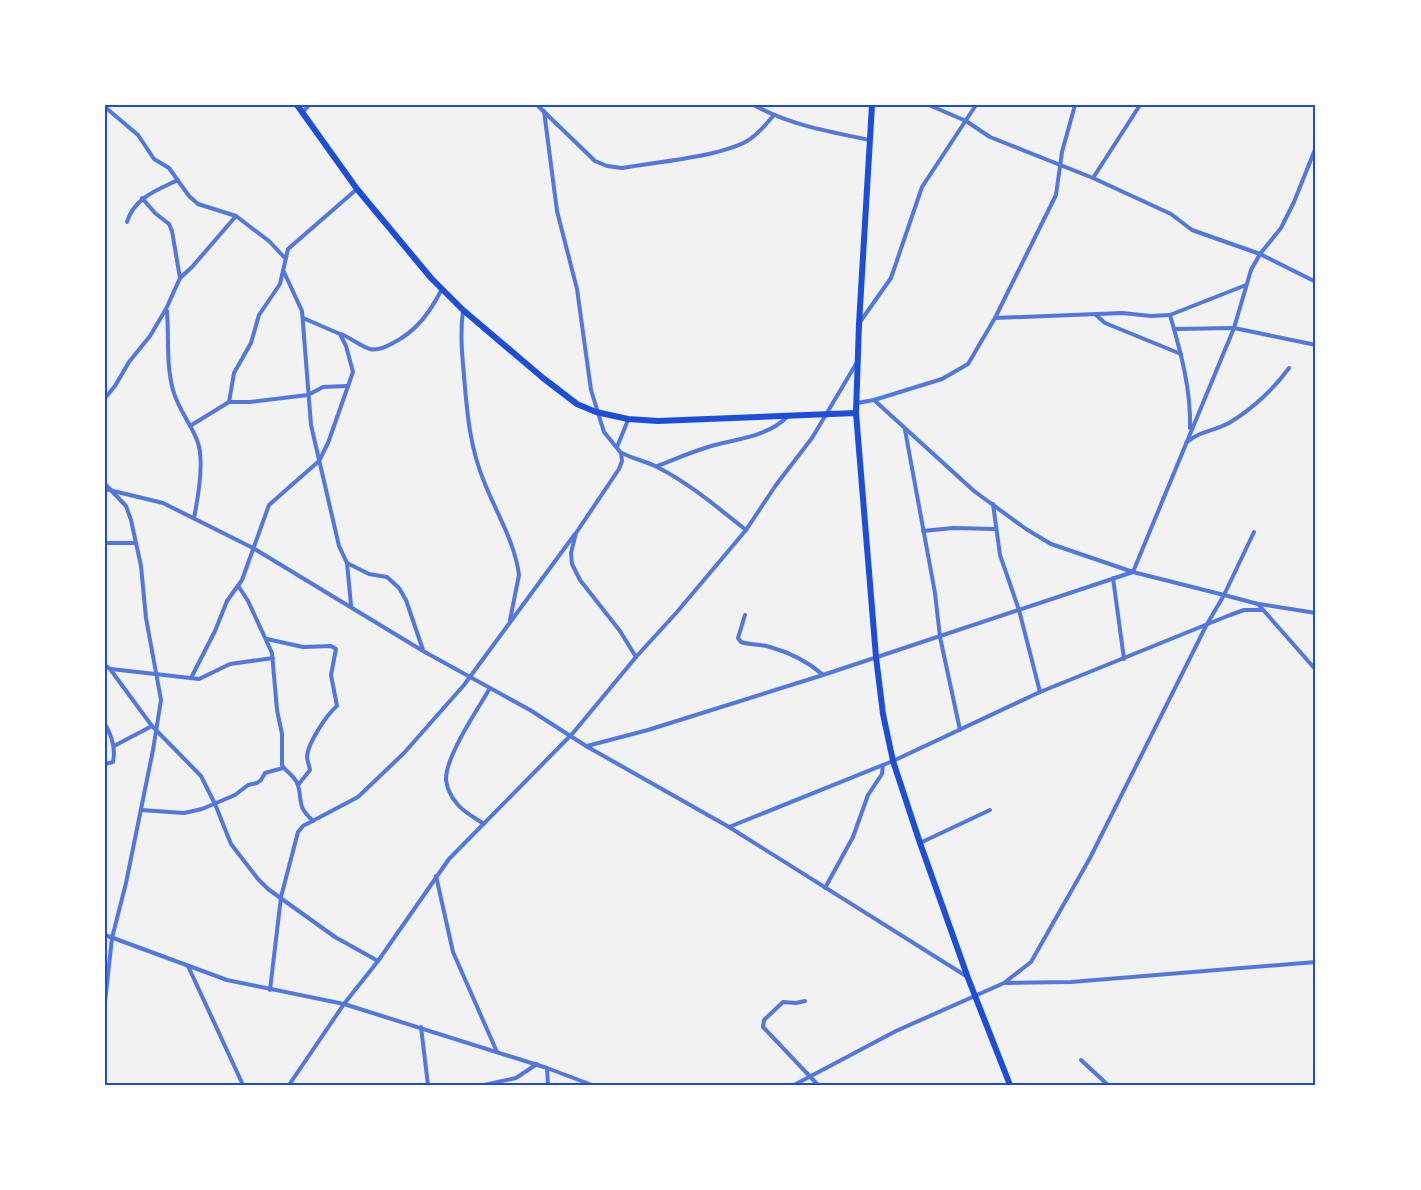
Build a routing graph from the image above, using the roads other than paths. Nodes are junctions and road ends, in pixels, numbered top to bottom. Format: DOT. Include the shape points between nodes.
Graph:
graph roads {
  1 [pos="297,105"];
  2 [pos="309,105"];
  3 [pos="537,105"];
  4 [pos="754,105"];
  5 [pos="872,105"];
  6 [pos="929,105"];
  7 [pos="976,105"];
  8 [pos="1076,105"];
  9 [pos="1140,105"];
  10 [pos="105,107"];
  11 [pos="544,111"];
  12 [pos="303,112"];
  13 [pos="774,115"];
  14 [pos="966,121"];
  15 [pos="870,140"];
  16 [pos="1316,147"];
  17 [pos="1060,166"];
  18 [pos="1093,178"];
  19 [pos="178,180"];
  20 [pos="357,189"];
  21 [pos="142,198"];
  22 [pos="236,216"];
  23 [pos="127,222"];
  24 [pos="1260,254"];
  25 [pos="284,257"];
  26 [pos="284,273"];
  27 [pos="180,278"];
  28 [pos="1316,282"];
  29 [pos="1246,285"];
  30 [pos="442,289"];
  31 [pos="166,309"];
  32 [pos="463,310"];
  33 [pos="1095,315"];
  34 [pos="1170,315"];
  35 [pos="303,318"];
  36 [pos="995,318"];
  37 [pos="859,324"];
  38 [pos="1234,328"];
  39 [pos="1174,329"];
  40 [pos="340,334"];
  41 [pos="1316,345"];
  42 [pos="1182,355"];
  43 [pos="859,360"];
  44 [pos="1289,368"];
  45 [pos="347,386"];
  46 [pos="308,395"];
  47 [pos="105,398"];
  48 [pos="874,400"];
  49 [pos="229,402"];
  50 [pos="857,403"];
  51 [pos="596,412"];
  52 [pos="856,413"];
  53 [pos="824,414"];
  54 [pos="788,417"];
  55 [pos="628,419"];
  56 [pos="190,426"];
  57 [pos="904,428"];
  58 [pos="1190,432"];
  59 [pos="1186,444"];
  60 [pos="617,447"];
  61 [pos="621,453"];
  62 [pos="319,460"];
  63 [pos="656,466"];
  64 [pos="105,484"];
  65 [pos="107,489"];
  66 [pos="993,504"];
  67 [pos="194,518"];
  68 [pos="995,529"];
  69 [pos="746,531"];
  70 [pos="923,531"];
  71 [pos="1254,532"];
  72 [pos="576,533"];
  73 [pos="105,543"];
  74 [pos="136,543"];
  75 [pos="253,548"];
  76 [pos="346,563"];
  77 [pos="1132,572"];
  78 [pos="1113,578"];
  79 [pos="238,587"];
  80 [pos="1224,595"];
  81 [pos="1258,604"];
  82 [pos="351,606"];
  83 [pos="1019,610"];
  84 [pos="1262,610"];
  85 [pos="1316,613"];
  86 [pos="745,615"];
  87 [pos="509,624"];
  88 [pos="1206,626"];
  89 [pos="940,637"];
  90 [pos="267,639"];
  91 [pos="423,651"];
  92 [pos="636,657"];
  93 [pos="876,657"];
  94 [pos="273,658"];
  95 [pos="1124,659"];
  96 [pos="105,665"];
  97 [pos="110,669"];
  98 [pos="1316,670"];
  99 [pos="156,674"];
  100 [pos="823,675"];
  101 [pos="470,677"];
  102 [pos="191,678"];
  103 [pos="490,688"];
  104 [pos="1040,692"];
  105 [pos="105,724"];
  106 [pos="152,726"];
  107 [pos="157,730"];
  108 [pos="960,730"];
  109 [pos="570,736"];
  110 [pos="114,746"];
  111 [pos="586,746"];
  112 [pos="893,761"];
  113 [pos="105,764"];
  114 [pos="883,765"];
  115 [pos="283,768"];
  116 [pos="298,785"];
  117 [pos="215,804"];
  118 [pos="141,810"];
  119 [pos="990,810"];
  120 [pos="313,821"];
  121 [pos="484,824"];
  122 [pos="729,827"];
  123 [pos="920,843"];
  124 [pos="436,875"];
  125 [pos="825,888"];
  126 [pos="281,897"];
  127 [pos="105,935"];
  128 [pos="112,938"];
  129 [pos="378,961"];
  130 [pos="1316,962"];
  131 [pos="188,965"];
  132 [pos="968,978"];
  133 [pos="1004,982"];
  134 [pos="270,990"];
  135 [pos="976,996"];
  136 [pos="805,1001"];
  137 [pos="105,1002"];
  138 [pos="344,1004"];
  139 [pos="421,1027"];
  140 [pos="497,1052"];
  141 [pos="1082,1059"];
  142 [pos="537,1064"];
  143 [pos="547,1068"];
  144 [pos="809,1077"];
  145 [pos="243,1085"];
  146 [pos="289,1085"];
  147 [pos="428,1085"];
  148 [pos="484,1085"];
  149 [pos="548,1085"];
  150 [pos="592,1085"];
  151 [pos="794,1085"];
  152 [pos="818,1085"];
  153 [pos="1010,1085"];
  154 [pos="1108,1085"];
  1 -- 12 [label="main road"];
  2 -- 12 [label="street"];
  3 -- 11 [label="street"];
  4 -- 13 [label="street"];
  5 -- 15 [label="main road"];
  6 -- 14 [label="street"];
  7 -- 14 [label="street"];
  8 -- 17 [label="street"];
  9 -- 18 [label="street"];
  10 -- 19 [label="street" via="138,135 154,159 169,168"];
  11 -- 13 [label="street" via="595,161 622,168 714,152 746,142"];
  11 -- 51 [label="street" via="557,211 577,289"];
  12 -- 20 [label="main road"];
  13 -- 15 [label="street" via="818,130"];
  14 -- 17 [label="street" via="990,137"];
  14 -- 37 [label="street" via="922,187 891,278"];
  15 -- 37 [label="main road"];
  16 -- 24 [label="street" via="1281,228"];
  17 -- 18 [label="street"];
  17 -- 36 [label="street" via="1056,195"];
  18 -- 24 [label="street" via="1171,214 1192,230"];
  19 -- 21 [label="street"];
  19 -- 22 [label="street" via="198,204"];
  20 -- 25 [label="street" via="292,245"];
  20 -- 30 [label="main road"];
  21 -- 23 [label="street"];
  21 -- 27 [label="street" via="169,224"];
  22 -- 25 [label="street"];
  22 -- 27 [label="street"];
  24 -- 28 [label="street"];
  24 -- 29 [label="street"];
  25 -- 26 [label="street"];
  26 -- 35 [label="street"];
  26 -- 49 [label="street" via="259,315 251,343 234,373"];
  27 -- 31 [label="street"];
  29 -- 34 [label="street"];
  29 -- 38 [label="street"];
  30 -- 32 [label="main road"];
  30 -- 40 [label="street" via="432,309 408,336 387,346 370,349"];
  31 -- 47 [label="street"];
  31 -- 56 [label="street" via="172,388"];
  32 -- 51 [label="main road" via="543,378 577,404"];
  32 -- 87 [label="street" via="460,332 468,428 475,457 519,569"];
  33 -- 34 [label="street"];
  33 -- 36 [label="street"];
  33 -- 42 [label="street" via="1105,323"];
  34 -- 39 [label="street"];
  35 -- 40 [label="street"];
  35 -- 46 [label="street"];
  36 -- 48 [label="street" via="968,364 942,379"];
  37 -- 43 [label="main road"];
  38 -- 39 [label="street"];
  38 -- 41 [label="street"];
  38 -- 58 [label="street"];
  39 -- 42 [label="street"];
  40 -- 45 [label="street" via="353,372"];
  42 -- 58 [label="street" via="1189,390"];
  43 -- 50 [label="main road"];
  43 -- 53 [label="street"];
  44 -- 59 [label="street" via="1279,382 1230,422 1196,434"];
  45 -- 46 [label="street" via="323,387"];
  45 -- 62 [label="street"];
  46 -- 49 [label="street"];
  46 -- 62 [label="street"];
  48 -- 50 [label="street"];
  48 -- 57 [label="street"];
  49 -- 56 [label="street"];
  50 -- 52 [label="main road"];
  51 -- 55 [label="main road"];
  51 -- 60 [label="street" via="604,432"];
  52 -- 53 [label="main road"];
  52 -- 93 [label="main road"];
  53 -- 54 [label="main road"];
  53 -- 69 [label="street" via="812,438"];
  54 -- 55 [label="main road"];
  54 -- 63 [label="street" via="762,433"];
  55 -- 60 [label="street"];
  56 -- 67 [label="street" via="200,448 201,485"];
  57 -- 66 [label="street"];
  57 -- 70 [label="street"];
  58 -- 59 [label="street"];
  59 -- 77 [label="street"];
  60 -- 61 [label="street"];
  61 -- 63 [label="street"];
  61 -- 72 [label="street" via="619,469"];
  62 -- 75 [label="street" via="269,505"];
  62 -- 76 [label="street"];
  63 -- 69 [label="street"];
  64 -- 65 [label="street"];
  65 -- 67 [label="street" via="163,503"];
  65 -- 74 [label="street" via="126,506"];
  66 -- 68 [label="street"];
  66 -- 77 [label="street" via="1051,544"];
  67 -- 75 [label="street"];
  68 -- 70 [label="street"];
  68 -- 83 [label="street"];
  69 -- 92 [label="street"];
  70 -- 89 [label="street"];
  71 -- 80 [label="street"];
  72 -- 87 [label="street"];
  72 -- 92 [label="street" via="572,564"];
  73 -- 74 [label="street"];
  74 -- 99 [label="street"];
  75 -- 79 [label="street"];
  75 -- 82 [label="street"];
  76 -- 82 [label="street"];
  76 -- 91 [label="street" via="387,577 399,588"];
  77 -- 78 [label="street"];
  77 -- 80 [label="street"];
  78 -- 83 [label="street"];
  78 -- 95 [label="street"];
  79 -- 90 [label="street"];
  79 -- 102 [label="street" via="227,601"];
  80 -- 81 [label="street"];
  80 -- 88 [label="street"];
  81 -- 84 [label="street"];
  81 -- 85 [label="street"];
  82 -- 91 [label="street"];
  83 -- 89 [label="street"];
  83 -- 104 [label="street"];
  84 -- 88 [label="street" via="1244,610"];
  84 -- 98 [label="street"];
  86 -- 100 [label="street" via="738,638 741,642 781,651"];
  87 -- 101 [label="street"];
  88 -- 95 [label="street"];
  88 -- 133 [label="street" via="1090,858 1041,946 1031,962"];
  89 -- 93 [label="street"];
  89 -- 108 [label="street"];
  90 -- 94 [label="street"];
  90 -- 116 [label="street" via="336,649 331,675 337,706 327,715 309,749 310,770"];
  91 -- 101 [label="street"];
  92 -- 109 [label="street"];
  93 -- 100 [label="street"];
  93 -- 112 [label="main road"];
  94 -- 102 [label="street" via="230,664 199,679"];
  94 -- 115 [label="street"];
  95 -- 104 [label="street"];
  96 -- 97 [label="street"];
  97 -- 99 [label="street"];
  97 -- 106 [label="street"];
  99 -- 102 [label="street"];
  99 -- 107 [label="street" via="161,700"];
  100 -- 111 [label="street"];
  101 -- 103 [label="street"];
  101 -- 120 [label="street" via="365,792"];
  103 -- 109 [label="street"];
  103 -- 121 [label="street" via="459,742 447,768 446,781 460,807"];
  104 -- 108 [label="street"];
  105 -- 110 [label="street"];
  106 -- 107 [label="street"];
  106 -- 110 [label="street"];
  107 -- 117 [label="street" via="194,767"];
  107 -- 118 [label="street"];
  108 -- 112 [label="street"];
  109 -- 111 [label="street"];
  109 -- 121 [label="street"];
  110 -- 113 [label="street" via="114,760"];
  111 -- 122 [label="street"];
  112 -- 114 [label="street"];
  112 -- 123 [label="main road"];
  114 -- 122 [label="street"];
  114 -- 125 [label="street" via="853,837"];
  115 -- 116 [label="street"];
  115 -- 117 [label="street" via="265,773 261,780"];
  116 -- 120 [label="street" via="300,804"];
  117 -- 118 [label="street" via="189,813"];
  117 -- 126 [label="street" via="241,858 268,889"];
  118 -- 128 [label="street"];
  119 -- 123 [label="street"];
  120 -- 126 [label="street" via="298,832"];
  121 -- 124 [label="street"];
  122 -- 125 [label="street"];
  123 -- 132 [label="main road"];
  124 -- 129 [label="street"];
  124 -- 140 [label="street" via="453,952"];
  125 -- 132 [label="street"];
  126 -- 129 [label="street" via="335,937"];
  126 -- 134 [label="street"];
  127 -- 128 [label="street"];
  128 -- 131 [label="street"];
  128 -- 137 [label="street"];
  129 -- 138 [label="street"];
  130 -- 133 [label="street" via="1071,982"];
  131 -- 134 [label="street"];
  131 -- 145 [label="street"];
  132 -- 135 [label="main road"];
  133 -- 135 [label="street"];
  134 -- 138 [label="street"];
  135 -- 144 [label="street" via="896,1031"];
  135 -- 153 [label="main road"];
  136 -- 144 [label="street" via="783,1002 764,1020 763,1027"];
  138 -- 139 [label="street"];
  138 -- 146 [label="street"];
  139 -- 140 [label="street"];
  139 -- 147 [label="street"];
  140 -- 142 [label="street"];
  141 -- 154 [label="street"];
  142 -- 143 [label="street"];
  142 -- 148 [label="street" via="516,1078"];
  143 -- 149 [label="street"];
  143 -- 150 [label="street"];
  144 -- 151 [label="street"];
  144 -- 152 [label="street"];
}
